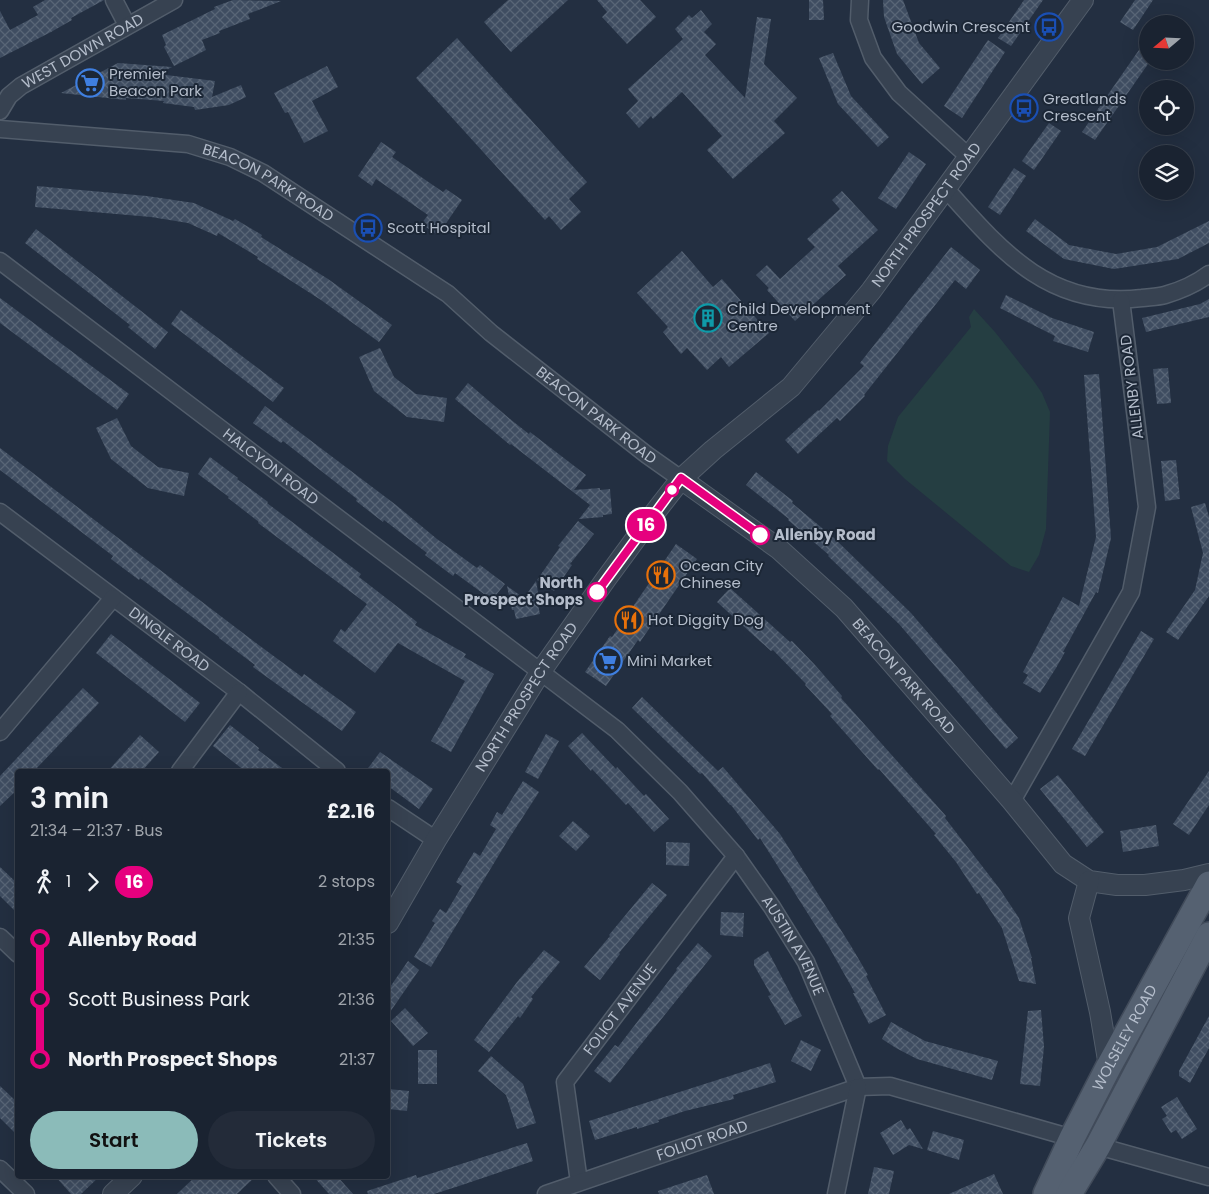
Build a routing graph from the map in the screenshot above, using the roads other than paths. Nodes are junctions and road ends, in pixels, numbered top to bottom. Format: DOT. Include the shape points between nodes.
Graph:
graph roads {
  1 [pos="114,0"];
  2 [pos="174,0"];
  3 [pos="860,0"];
  4 [pos="1083,0"];
  5 [pos="128,25"];
  6 [pos="0,111"];
  7 [pos="0,130"];
  8 [pos="969,158"];
  9 [pos="946,189"];
  10 [pos="0,261"];
  11 [pos="1209,274"];
  12 [pos="1121,300"];
  13 [pos="681,478"];
  14 [pos="0,512"];
  15 [pos="113,598"];
  16 [pos="541,672"];
  17 [pos="239,692"];
  18 [pos="0,732"];
  19 [pos="181,769"];
  20 [pos="335,769"];
  21 [pos="1012,801"];
  22 [pos="390,809"];
  23 [pos="436,840"];
  24 [pos="736,856"];
  25 [pos="1209,874"];
  26 [pos="1089,881"];
  27 [pos="1209,884"];
  28 [pos="390,920"];
  29 [pos="1209,935"];
  30 [pos="0,937"];
  31 [pos="15,948"];
  32 [pos="1108,1066"];
  33 [pos="858,1087"];
  34 [pos="1072,1138"];
  35 [pos="1098,1146"];
  36 [pos="0,1169"];
  37 [pos="1209,1177"];
  38 [pos="129,1179"];
  39 [pos="279,1179"];
  40 [pos="579,1182"];
  41 [pos="26,1194"];
  42 [pos="113,1194"];
  43 [pos="292,1194"];
  44 [pos="546,1194"];
  45 [pos="836,1194"];
  46 [pos="1046,1194"];
  47 [pos="1069,1194"];
  1 -- 5 [label="street"];
  2 -- 5 [label="street, WEST DOWN ROAD"];
  3 -- 8 [label="street" via="859,20 873,58 899,93"];
  4 -- 8 [label="street, NORTH PROSPECT ROAD"];
  5 -- 6 [label="street, WEST DOWN ROAD" via="21,86 9,96"];
  7 -- 13 [label="street, BEACON PARK ROAD" via="188,144 230,157 263,172 448,294 490,333"];
  8 -- 9 [label="street, NORTH PROSPECT ROAD"];
  9 -- 12 [label="street" via="986,234 1023,266 1050,283 1084,295"];
  9 -- 13 [label="street, NORTH PROSPECT ROAD" via="871,291 791,386"];
  10 -- 16 [label="street, HALCYON ROAD"];
  11 -- 12 [label="street" via="1165,295"];
  12 -- 21 [label="street, ALLENBY ROAD" via="1146,507 1131,592"];
  13 -- 16 [label="street, NORTH PROSPECT ROAD"];
  13 -- 21 [label="street, BEACON PARK ROAD" via="779,549 844,608"];
  14 -- 15 [label="street, DINGLE ROAD"];
  15 -- 17 [label="street, DINGLE ROAD"];
  15 -- 18 [label="street"];
  16 -- 23 [label="street, NORTH PROSPECT ROAD"];
  16 -- 24 [label="street, AUSTIN AVENUE" via="616,730 680,792"];
  17 -- 19 [label="street"];
  17 -- 20 [label="street, DINGLE ROAD"];
  21 -- 26 [label="street, BEACON PARK ROAD" via="1063,864"];
  22 -- 23 [label="street"];
  23 -- 28 [label="street, NORTH PROSPECT ROAD"];
  24 -- 33 [label="street, AUSTIN AVENUE" via="806,962"];
  24 -- 40 [label="street, FOLIOT AVENUE" via="565,1082"];
  25 -- 26 [label="street, BEACON PARK ROAD" via="1145,885"];
  26 -- 32 [label="street" via="1079,918 1100,1012"];
  27 -- 32 [label="main road, WOLSELEY ROAD"];
  29 -- 35 [label="main road, WOLSELEY ROAD"];
  30 -- 31 [label="street"];
  32 -- 34 [label="main road, WOLSELEY ROAD"];
  33 -- 34 [label="street" via="890,1086"];
  33 -- 40 [label="street, FOLIOT ROAD"];
  33 -- 45 [label="street"];
  34 -- 46 [label="main road, WOLSELEY ROAD"];
  35 -- 37 [label="street"];
  35 -- 47 [label="main road, WOLSELEY ROAD"];
  36 -- 41 [label="street"];
  38 -- 42 [label="street"];
  39 -- 43 [label="street"];
  40 -- 44 [label="street, FOLIOT ROAD"];
}
